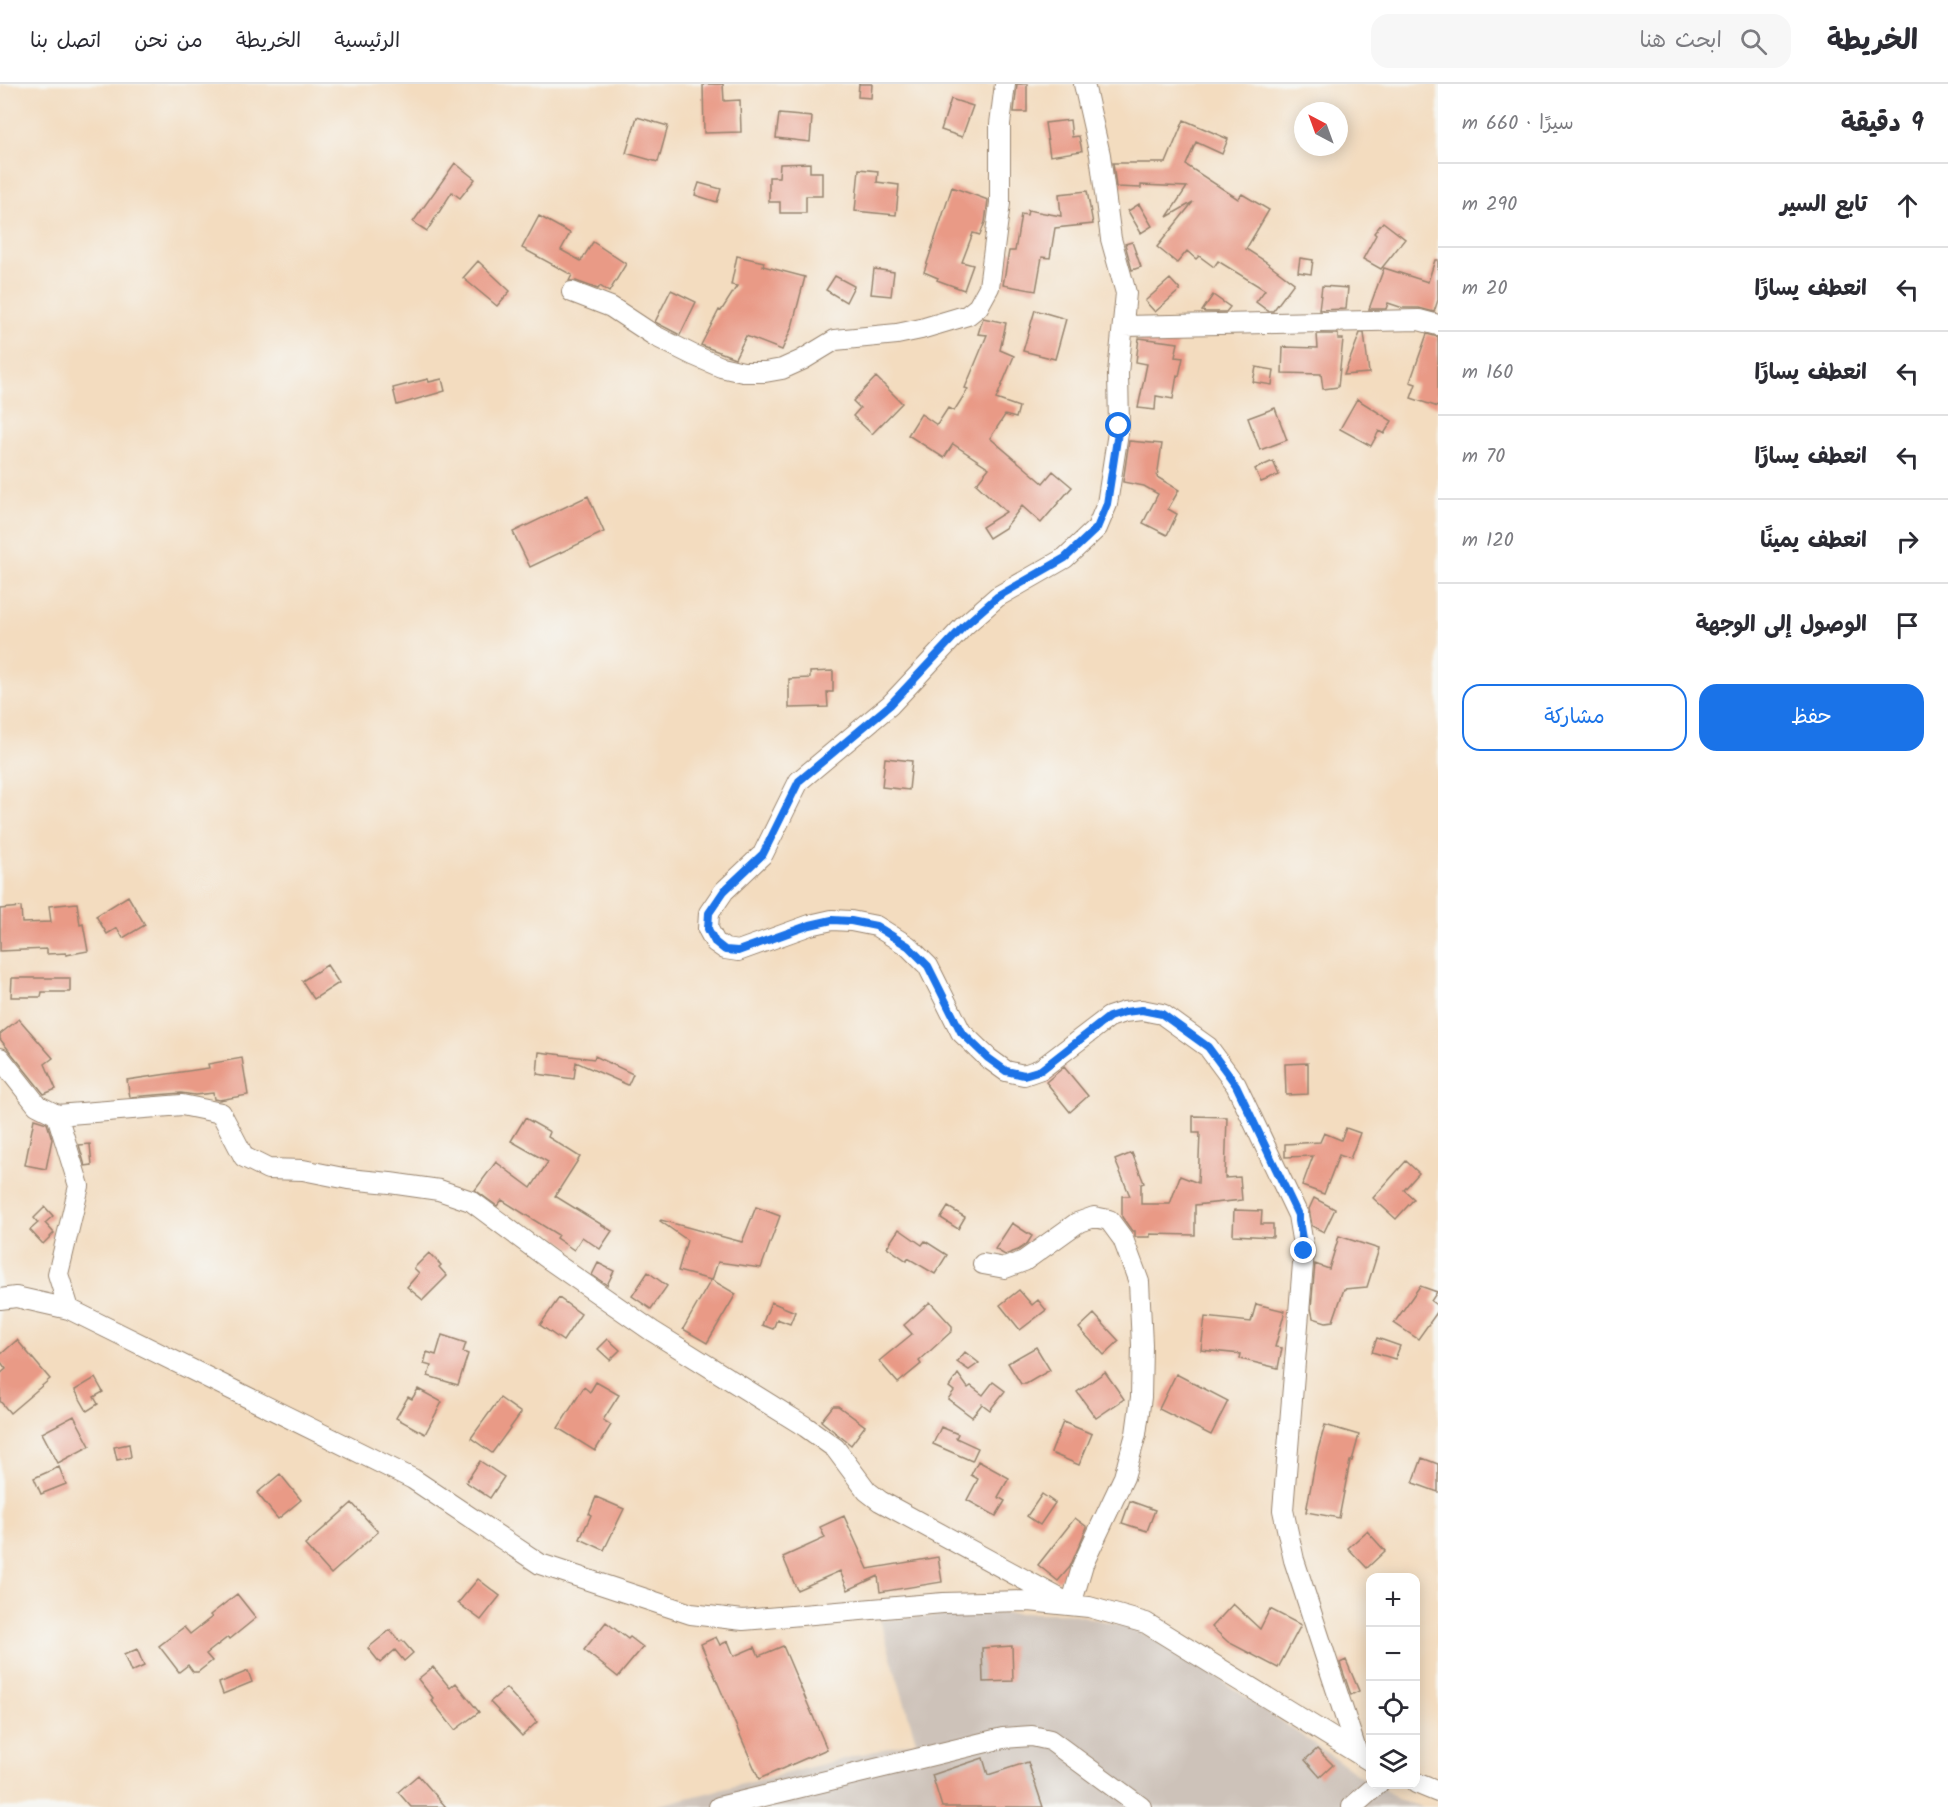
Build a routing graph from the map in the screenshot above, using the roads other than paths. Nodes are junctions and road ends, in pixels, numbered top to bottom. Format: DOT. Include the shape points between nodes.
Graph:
graph roads {
  1 [pos="1005,84"];
  2 [pos="1084,84"];
  3 [pos="572,292"];
  4 [pos="1438,325"];
  5 [pos="1124,326"];
  6 [pos="0,1058"];
  7 [pos="57,1115"];
  8 [pos="983,1264"];
  9 [pos="0,1299"];
  10 [pos="69,1309"];
  11 [pos="1071,1605"];
  12 [pos="1364,1757"];
  13 [pos="1420,1785"];
  14 [pos="1373,1789"];
  15 [pos="1438,1792"];
  16 [pos="719,1807"];
  17 [pos="1141,1807"];
  18 [pos="1352,1807"];
  1 -- 3 [label="street" via="1000,124 1000,203 989,288 968,315 897,334 836,340 782,369 743,372 693,355 611,307"];
  2 -- 5 [label="street" via="1100,155 1111,239 1126,293"];
  4 -- 5 [label="street" via="1419,320"];
  5 -- 12 [label="street" via="1118,373 1119,426 1107,504 1097,528 1065,558 997,597 964,626 890,705 799,781 763,854 724,891 709,913 708,929 725,950 738,951 832,920 876,926 908,946 928,966 961,1032 1006,1071 1024,1075 1041,1070 1109,1017 1125,1012 1162,1014 1208,1047 1236,1085 1298,1215 1304,1251 1283,1510 1293,1560"];
  6 -- 7 [label="street" via="37,1105"];
  7 -- 10 [label="street" via="79,1186 58,1274"];
  7 -- 11 [label="street" via="182,1105 220,1113 244,1157 268,1169 303,1170 439,1190 471,1201 652,1331 835,1448 867,1491 880,1501"];
  8 -- 11 [label="street" via="1005,1268 1024,1261 1077,1223 1094,1217 1109,1220 1123,1239 1139,1282 1142,1346 1136,1434 1124,1477 1083,1564"];
  9 -- 10 [label="street" via="16,1297"];
  10 -- 11 [label="street" via="413,1479 540,1564 691,1614 743,1620 943,1603 1029,1601"];
  11 -- 12 [label="street" via="1146,1623"];
  13 -- 15 [label="street"];
  14 -- 18 [label="street"];
  16 -- 17 [label="street" via="1003,1738 1032,1736 1050,1740"];
}
